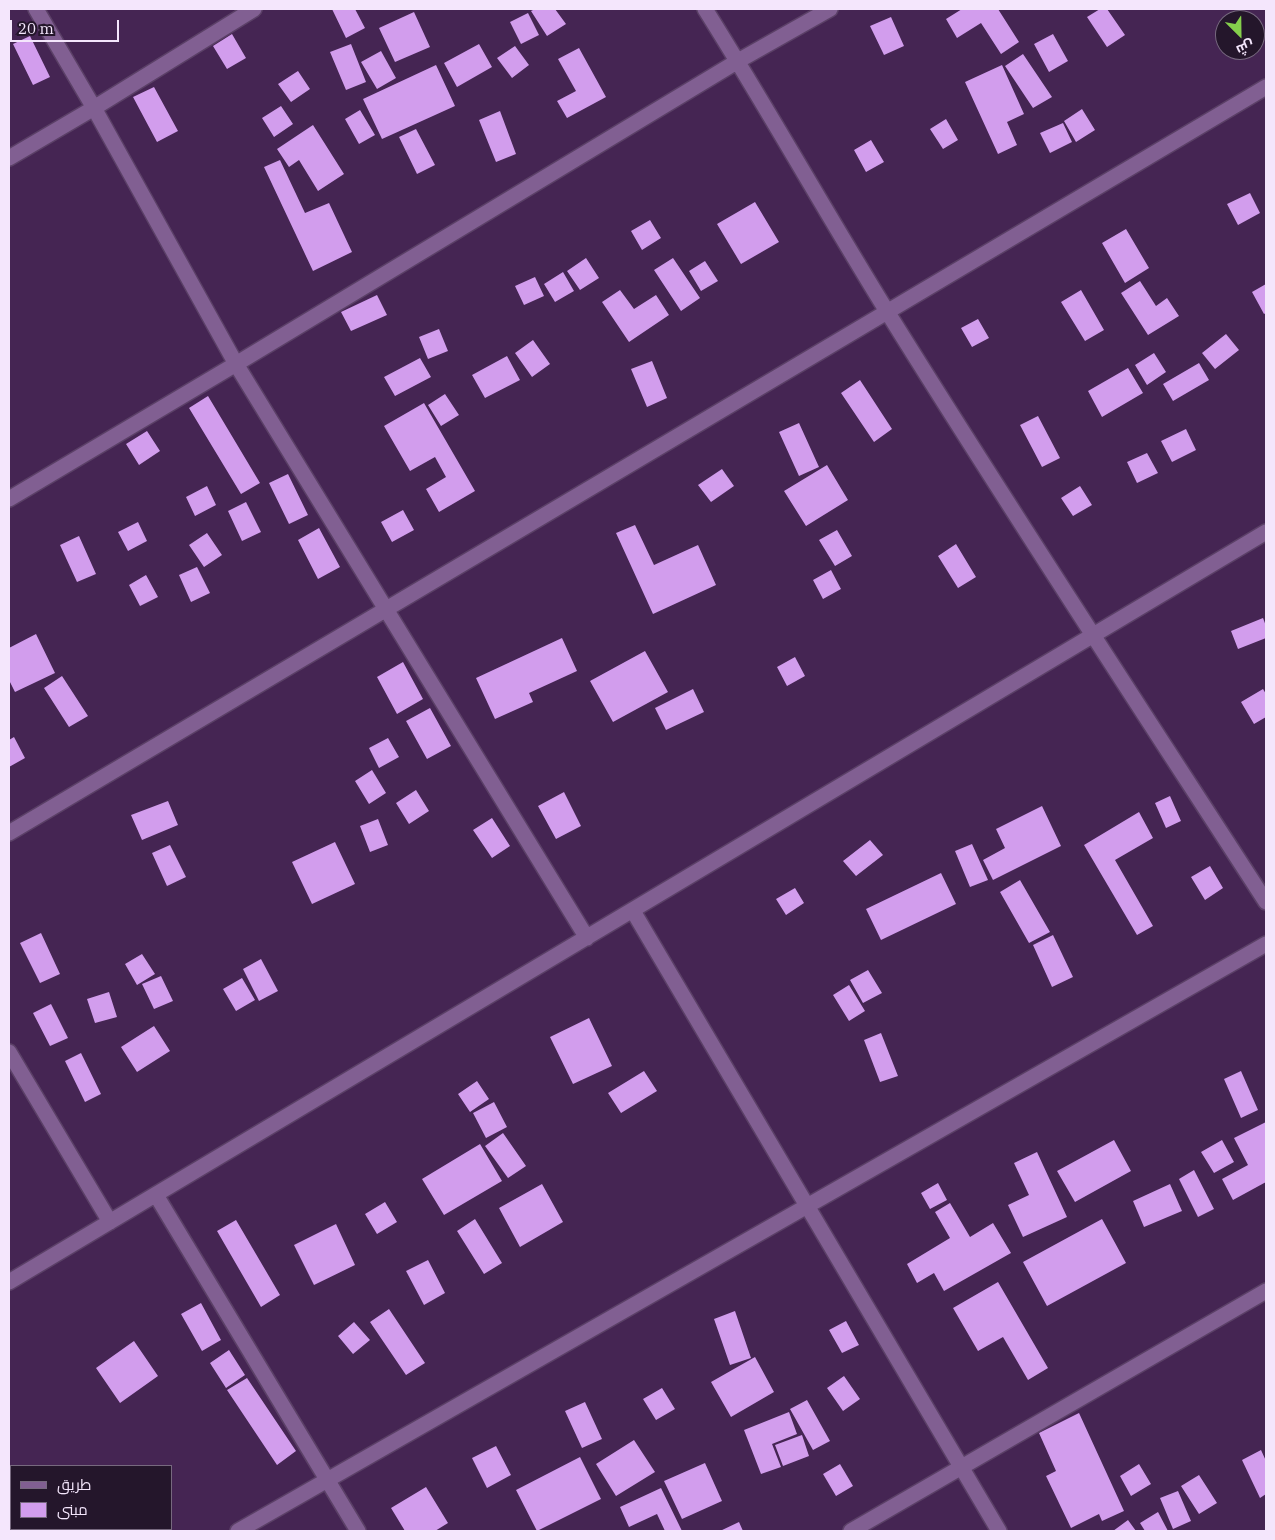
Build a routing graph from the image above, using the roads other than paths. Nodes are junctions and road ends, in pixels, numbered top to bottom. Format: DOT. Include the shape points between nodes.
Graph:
graph roads {
  1 [pos="36,9"];
  2 [pos="254,9"];
  3 [pos="705,9"];
  4 [pos="830,9"];
  5 [pos="738,61"];
  6 [pos="1266,87"];
  7 [pos="94,108"];
  8 [pos="9,158"];
  9 [pos="887,312"];
  10 [pos="236,364"];
  11 [pos="9,499"];
  12 [pos="1266,532"];
  13 [pos="385,609"];
  14 [pos="1093,636"];
  15 [pos="9,834"];
  16 [pos="1266,902"];
  17 [pos="633,911"];
  18 [pos="587,938"];
  19 [pos="1266,944"];
  20 [pos="9,1052"];
  21 [pos="156,1195"];
  22 [pos="807,1207"];
  23 [pos="110,1222"];
  24 [pos="9,1282"];
  25 [pos="1266,1291"];
  26 [pos="961,1468"];
  27 [pos="328,1480"];
  28 [pos="238,1531"];
  29 [pos="358,1531"];
  30 [pos="851,1531"];
  31 [pos="999,1531"];
  1 -- 7 [label="street"];
  2 -- 7 [label="street"];
  3 -- 5 [label="street"];
  4 -- 5 [label="street"];
  5 -- 9 [label="street"];
  5 -- 10 [label="street"];
  6 -- 9 [label="street"];
  7 -- 8 [label="street"];
  7 -- 10 [label="street"];
  9 -- 13 [label="street"];
  9 -- 14 [label="street"];
  10 -- 11 [label="street"];
  10 -- 13 [label="street"];
  12 -- 14 [label="street"];
  13 -- 15 [label="street"];
  13 -- 18 [label="street"];
  14 -- 16 [label="street"];
  14 -- 17 [label="street"];
  17 -- 18 [label="street"];
  17 -- 22 [label="street"];
  18 -- 21 [label="street"];
  19 -- 22 [label="street"];
  20 -- 23 [label="street"];
  21 -- 23 [label="street"];
  21 -- 27 [label="street"];
  22 -- 26 [label="street"];
  22 -- 27 [label="street"];
  23 -- 24 [label="street"];
  25 -- 26 [label="street"];
  26 -- 30 [label="street"];
  26 -- 31 [label="street"];
  27 -- 28 [label="street"];
  27 -- 29 [label="street"];
}
